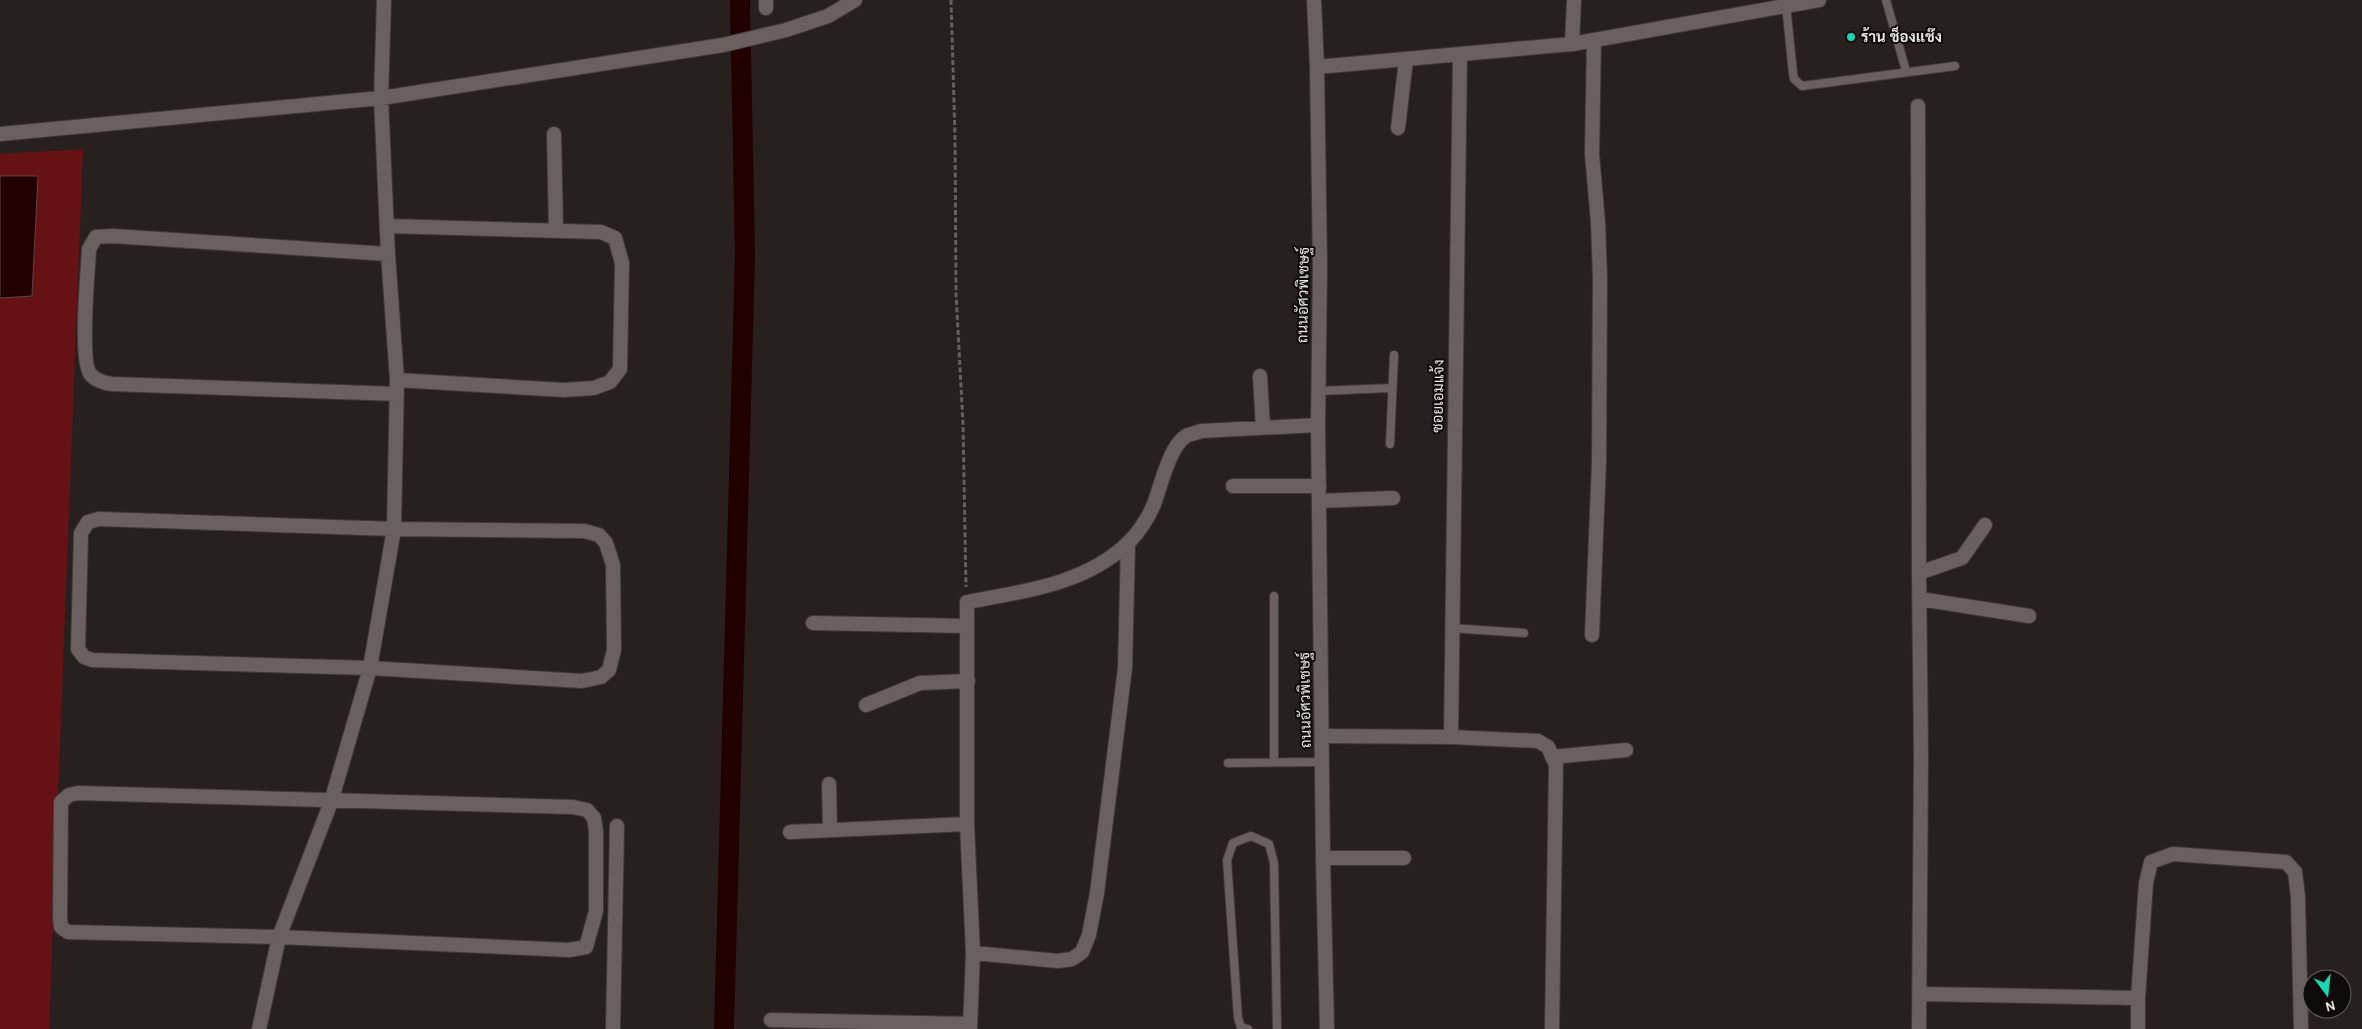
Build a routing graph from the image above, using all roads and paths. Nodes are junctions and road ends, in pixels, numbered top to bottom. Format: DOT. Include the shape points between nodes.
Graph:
graph roads {
  1 [pos="384,0"];
  2 [pos="855,0"];
  3 [pos="951,0"];
  4 [pos="1314,0"];
  5 [pos="1574,0"];
  6 [pos="1819,0"];
  7 [pos="1886,0"];
  8 [pos="1786,5"];
  9 [pos="1594,40"];
  10 [pos="1572,44"];
  11 [pos="1460,55"];
  12 [pos="1406,60"];
  13 [pos="1955,66"];
  14 [pos="1318,67"];
  15 [pos="1906,72"];
  16 [pos="381,98"];
  17 [pos="1918,106"];
  18 [pos="1398,128"];
  19 [pos="0,134"];
  20 [pos="554,134"];
  21 [pos="388,226"];
  22 [pos="556,230"];
  23 [pos="388,254"];
  24 [pos="1394,355"];
  25 [pos="1260,376"];
  26 [pos="397,387"];
  27 [pos="1391,388"];
  28 [pos="1318,391"];
  29 [pos="1318,424"];
  30 [pos="1263,428"];
  31 [pos="1390,444"];
  32 [pos="1233,486"];
  33 [pos="1319,486"];
  34 [pos="1392,498"];
  35 [pos="1319,501"];
  36 [pos="1985,525"];
  37 [pos="394,529"];
  38 [pos="1128,544"];
  39 [pos="1919,573"];
  40 [pos="1274,596"];
  41 [pos="1920,599"];
  42 [pos="967,602"];
  43 [pos="2029,616"];
  44 [pos="813,623"];
  45 [pos="967,626"];
  46 [pos="1451,628"];
  47 [pos="1524,633"];
  48 [pos="1592,635"];
  49 [pos="370,668"];
  50 [pos="968,681"];
  51 [pos="866,705"];
  52 [pos="1322,736"];
  53 [pos="1451,737"];
  54 [pos="1626,750"];
  55 [pos="1552,757"];
  56 [pos="1274,762"];
  57 [pos="1323,762"];
  58 [pos="1228,763"];
  59 [pos="829,784"];
  60 [pos="331,802"];
  61 [pos="967,824"];
  62 [pos="616,826"];
  63 [pos="830,830"];
  64 [pos="790,832"];
  65 [pos="1323,858"];
  66 [pos="1404,858"];
  67 [pos="279,937"];
  68 [pos="973,953"];
  69 [pos="1921,994"];
  70 [pos="2138,998"];
  71 [pos="771,1020"];
  72 [pos="970,1026"];
  73 [pos="259,1029"];
  74 [pos="612,1029"];
  75 [pos="1248,1029"];
  76 [pos="1277,1029"];
  77 [pos="1327,1029"];
  78 [pos="1552,1029"];
  79 [pos="1919,1029"];
  80 [pos="2138,1029"];
  81 [pos="2301,1029"];
  1 -- 16 [label="street"];
  2 -- 16 [label="street" via="828,16 723,45"];
  3 -- 42 [label="path" via="956,292"];
  4 -- 14 [label="street, ถนนอัศวพิเชษฐ์"];
  5 -- 10 [label="street"];
  6 -- 8 [label="street"];
  7 -- 15 [label="lane"];
  8 -- 9 [label="street"];
  8 -- 15 [label="lane" via="1793,73 1797,83 1808,86"];
  9 -- 10 [label="street"];
  9 -- 48 [label="street" via="1592,164 1600,270 1599,462"];
  10 -- 11 [label="street"];
  11 -- 12 [label="street"];
  11 -- 46 [label="street, ซอยเอมแจ้ง"];
  12 -- 14 [label="street"];
  12 -- 18 [label="street"];
  13 -- 15 [label="lane"];
  14 -- 28 [label="street, ถนนอัศวพิเชษฐ์"];
  16 -- 19 [label="street"];
  16 -- 21 [label="street"];
  17 -- 39 [label="street"];
  20 -- 22 [label="street"];
  21 -- 22 [label="street"];
  21 -- 23 [label="street"];
  22 -- 26 [label="street" via="601,232 615,238 619,246 622,263 620,369 610,382 594,388 564,390"];
  23 -- 26 [label="street"];
  23 -- 26 [label="street" via="96,237 89,249 85,355 90,374 99,381 112,384"];
  24 -- 27 [label="lane"];
  25 -- 30 [label="street"];
  26 -- 37 [label="street"];
  27 -- 28 [label="lane"];
  27 -- 31 [label="lane"];
  28 -- 29 [label="street, ถนนอัศวพิเชษฐ์"];
  29 -- 30 [label="street"];
  29 -- 33 [label="street, ถนนอัศวพิเชษฐ์"];
  30 -- 38 [label="street" via="1200,431 1186,436 1178,444 1153,506"];
  32 -- 33 [label="street"];
  33 -- 35 [label="street, ถนนอัศวพิเชษฐ์"];
  34 -- 35 [label="street"];
  35 -- 52 [label="street, ถนนอัศวพิเชษฐ์"];
  36 -- 39 [label="street" via="1962,558"];
  37 -- 49 [label="street"];
  37 -- 49 [label="street" via="584,531 599,535 606,543 613,565 614,650 609,670 601,677 582,681"];
  37 -- 49 [label="street" via="99,519 88,522 81,533 78,649 84,657 102,661"];
  38 -- 42 [label="street" via="1081,576 1014,594"];
  38 -- 68 [label="street" via="1125,668 1089,935 1082,952 1072,959 1058,961"];
  39 -- 41 [label="street"];
  40 -- 56 [label="lane"];
  41 -- 43 [label="street"];
  41 -- 69 [label="street"];
  42 -- 45 [label="street"];
  44 -- 45 [label="street"];
  45 -- 50 [label="street"];
  46 -- 47 [label="lane"];
  46 -- 53 [label="street, ซอยเอมแจ้ง"];
  49 -- 60 [label="street"];
  50 -- 51 [label="street" via="920,683"];
  50 -- 61 [label="street"];
  52 -- 53 [label="street"];
  52 -- 57 [label="street, ถนนอัศวพิเชษฐ์"];
  53 -- 55 [label="street" via="1538,741 1548,747"];
  54 -- 55 [label="street"];
  55 -- 78 [label="street" via="1556,765"];
  56 -- 57 [label="lane"];
  56 -- 58 [label="lane"];
  57 -- 65 [label="street, ถนนอัศวพิเชษฐ์"];
  59 -- 63 [label="street"];
  60 -- 67 [label="street"];
  60 -- 67 [label="street" via="78,793 61,802 60,927 68,932"];
  60 -- 67 [label="street" via="573,807 587,810 594,818 596,840 596,912 586,947 569,950"];
  61 -- 63 [label="street"];
  61 -- 68 [label="street"];
  62 -- 74 [label="street"];
  63 -- 64 [label="street"];
  65 -- 66 [label="street"];
  65 -- 77 [label="street, ถนนอัศวพิเชษฐ์"];
  67 -- 73 [label="street"];
  68 -- 72 [label="street"];
  69 -- 70 [label="street"];
  69 -- 79 [label="street"];
  70 -- 80 [label="street"];
  70 -- 81 [label="street" via="2146,883 2151,862 2173,854 2286,862 2295,872 2298,897"];
  71 -- 72 [label="street"];
  75 -- 76 [label="lane" via="1241,1027 1238,1018 1227,860 1233,843 1251,836 1269,844 1274,863"];
}
